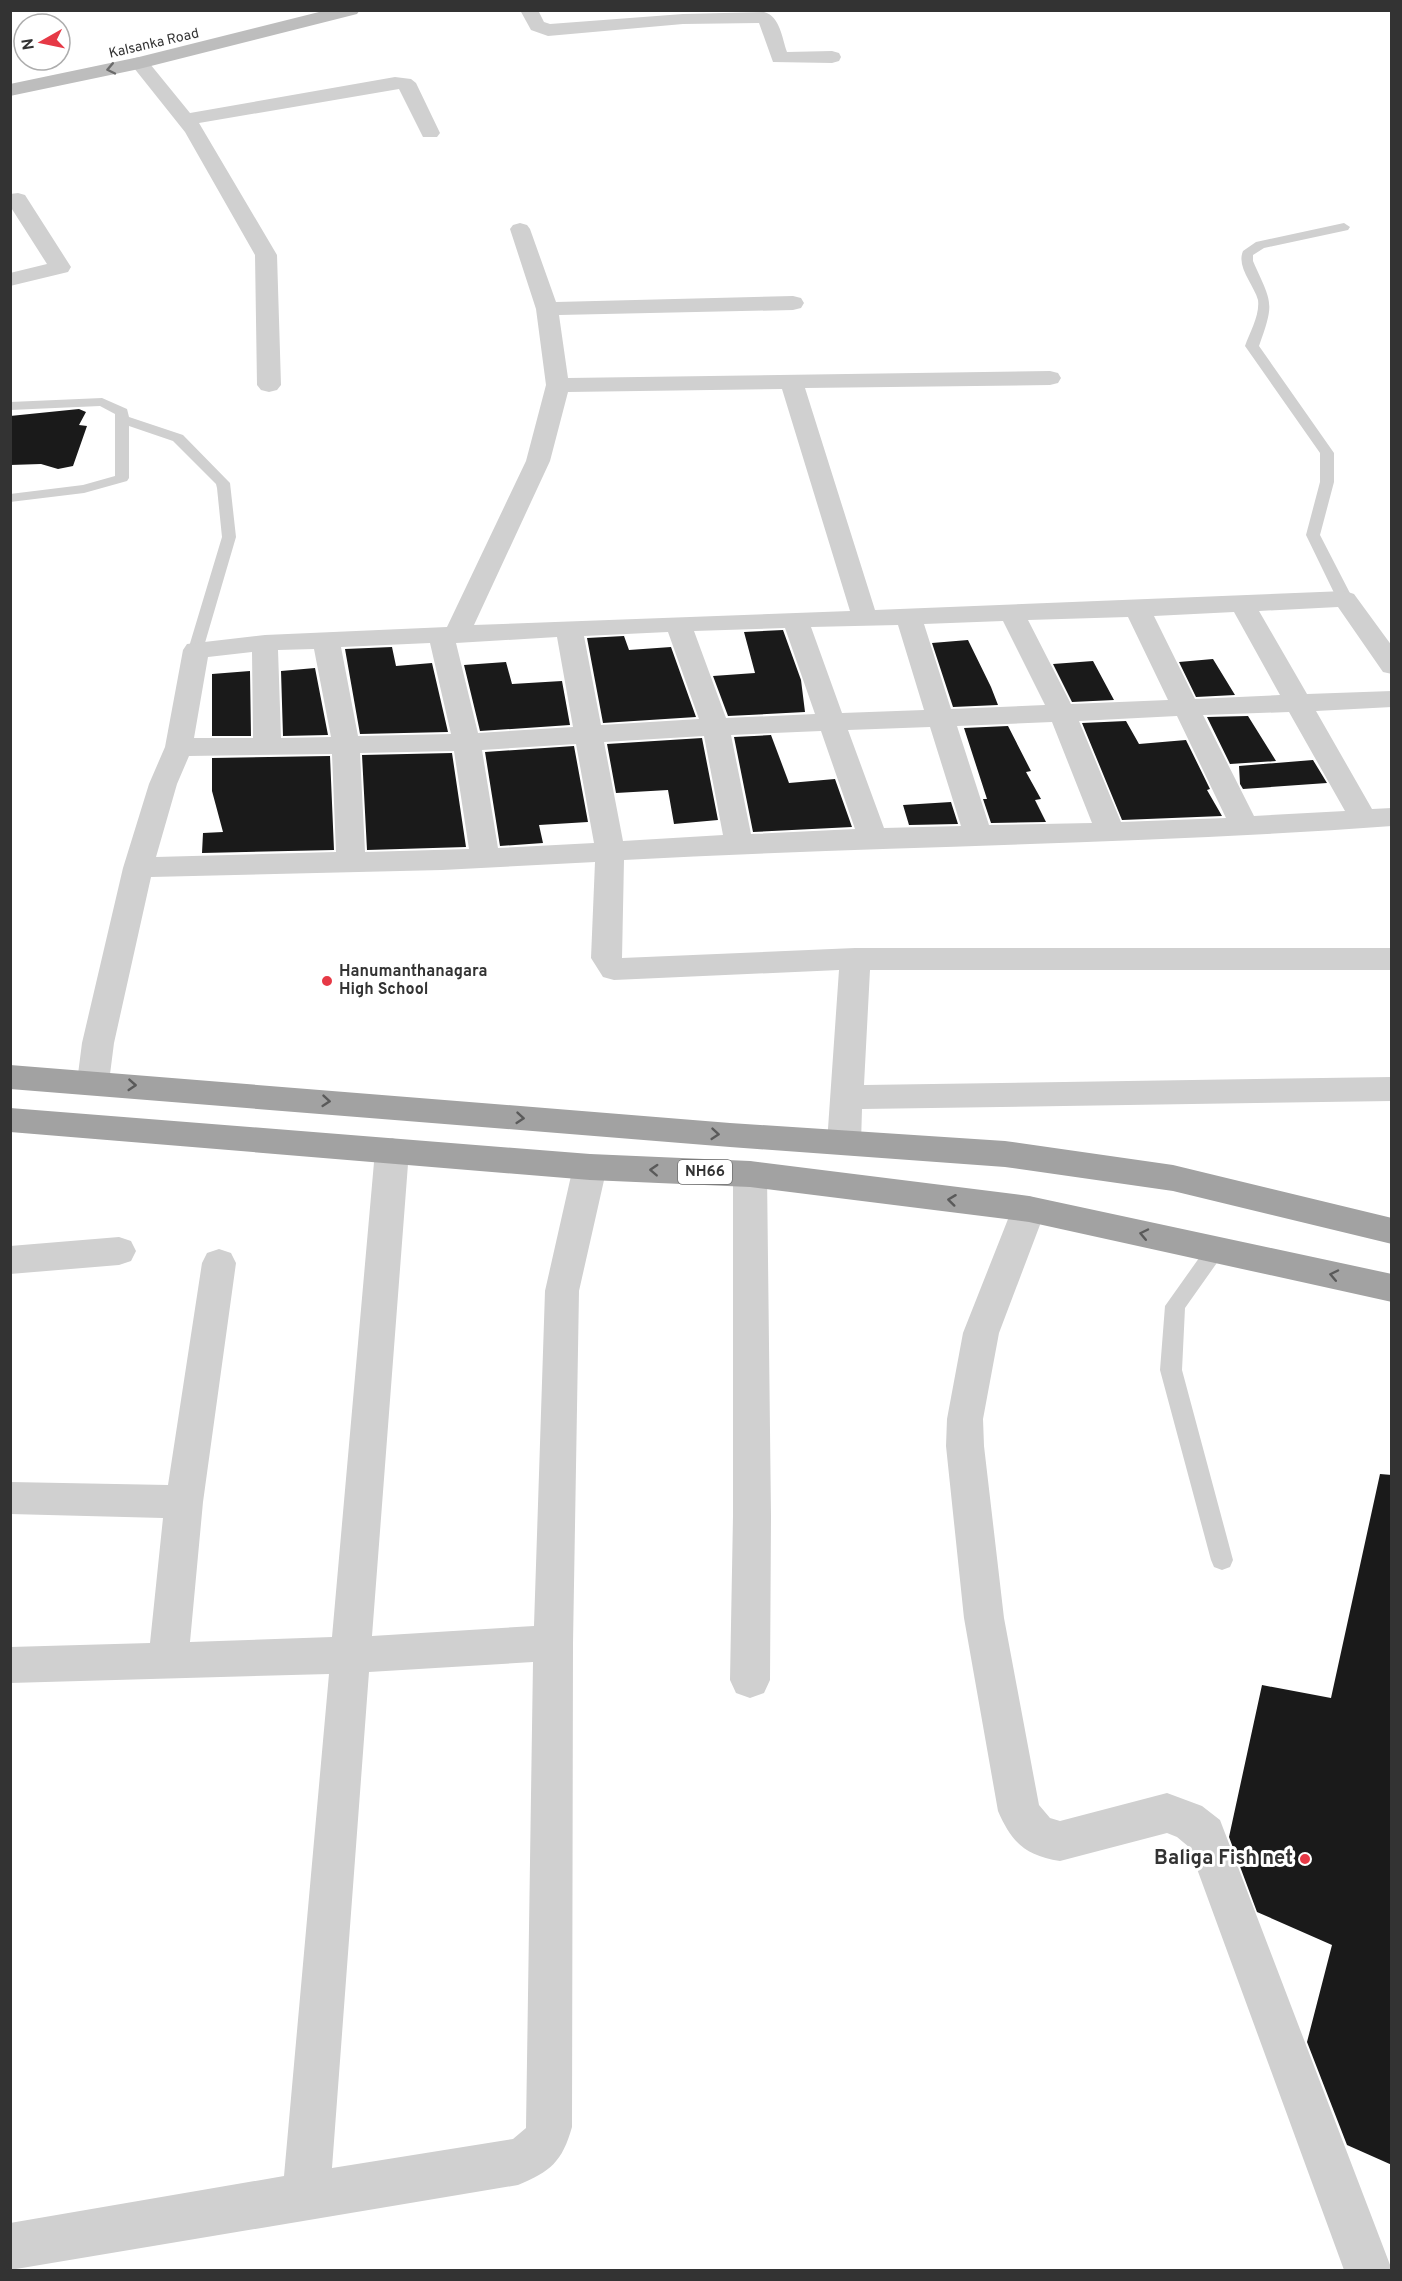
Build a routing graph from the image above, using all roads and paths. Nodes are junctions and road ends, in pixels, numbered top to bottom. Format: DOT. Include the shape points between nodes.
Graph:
graph roads {
  1 [pos="297,10"];
  2 [pos="351,10"];
  3 [pos="528,10"];
  4 [pos="832,57"];
  5 [pos="139,63"];
  6 [pos="10,76"];
  7 [pos="10,90"];
  8 [pos="185,120"];
  9 [pos="430,133"];
  10 [pos="10,200"];
  11 [pos="1344,226"];
  12 [pos="519,229"];
  13 [pos="10,280"];
  14 [pos="793,303"];
  15 [pos="547,309"];
  16 [pos="1050,378"];
  17 [pos="790,380"];
  18 [pos="269,385"];
  19 [pos="558,385"];
  20 [pos="10,406"];
  21 [pos="122,419"];
  22 [pos="10,498"];
  23 [pos="1345,599"];
  24 [pos="1241,602"];
  25 [pos="1137,609"];
  26 [pos="1012,614"];
  27 [pos="908,616"];
  28 [pos="865,618"];
  29 [pos="795,620"];
  30 [pos="678,624"];
  31 [pos="569,629"];
  32 [pos="448,636"];
  33 [pos="326,640"];
  34 [pos="265,643"];
  35 [pos="196,650"];
  36 [pos="1392,666"];
  37 [pos="1392,699"];
  38 [pos="1297,704"];
  39 [pos="1187,709"];
  40 [pos="1063,714"];
  41 [pos="940,719"];
  42 [pos="832,723"];
  43 [pos="716,727"];
  44 [pos="587,735"];
  45 [pos="467,742"];
  46 [pos="346,745"];
  47 [pos="179,747"];
  48 [pos="267,747"];
  49 [pos="1378,819"];
  50 [pos="1245,827"];
  51 [pos="1110,831"];
  52 [pos="978,835"];
  53 [pos="873,838"];
  54 [pos="739,844"];
  55 [pos="610,850"];
  56 [pos="485,858"];
  57 [pos="351,862"];
  58 [pos="138,868"];
  59 [pos="1392,958"];
  60 [pos="855,959"];
  61 [pos="10,1077"];
  62 [pos="93,1083"];
  63 [pos="1392,1089"];
  64 [pos="847,1097"];
  65 [pos="10,1120"];
  66 [pos="844,1143"];
  67 [pos="392,1151"];
  68 [pos="590,1167"];
  69 [pos="750,1174"];
  70 [pos="1029,1209"];
  71 [pos="1392,1231"];
  72 [pos="1216,1250"];
  73 [pos="119,1251"];
  74 [pos="10,1260"];
  75 [pos="219,1263"];
  76 [pos="1392,1288"];
  77 [pos="10,1498"];
  78 [pos="184,1502"];
  79 [pos="1222,1560"];
  80 [pos="553,1643"];
  81 [pos="350,1655"];
  82 [pos="168,1661"];
  83 [pos="10,1665"];
  84 [pos="750,1680"];
  85 [pos="306,2196"];
  86 [pos="10,2247"];
  87 [pos="1368,2271"];
  1 -- 6 [label="main road, Kalsanka Road"];
  2 -- 5 [label="main road"];
  3 -- 4 [label="street" via="537,26 548,30 764,17 780,58"];
  5 -- 7 [label="main road, one-way"];
  5 -- 8 [label="street"];
  8 -- 9 [label="street" via="395,83 409,87"];
  8 -- 18 [label="street" via="266,255"];
  10 -- 13 [label="street" via="18,199 60,267"];
  11 -- 23 [label="lane" via="1260,245 1247,254 1247,261 1265,307 1252,346 1327,453 1328,482 1313,535"];
  12 -- 15 [label="street"];
  14 -- 15 [label="street"];
  15 -- 19 [label="street"];
  16 -- 17 [label="street"];
  17 -- 19 [label="street"];
  17 -- 28 [label="street"];
  19 -- 32 [label="street" via="538,461"];
  20 -- 21 [label="lane" via="102,402 122,412"];
  21 -- 22 [label="lane" via="122,478 84,489"];
  21 -- 35 [label="lane" via="178,438 223,483 229,537"];
  23 -- 24 [label="street"];
  23 -- 36 [label="street"];
  24 -- 25 [label="street"];
  24 -- 38 [label="street"];
  25 -- 26 [label="street"];
  25 -- 39 [label="street"];
  26 -- 27 [label="street"];
  26 -- 40 [label="street"];
  27 -- 28 [label="street"];
  27 -- 41 [label="street"];
  28 -- 29 [label="street"];
  29 -- 30 [label="street"];
  29 -- 42 [label="street"];
  30 -- 31 [label="street"];
  30 -- 43 [label="street"];
  31 -- 32 [label="street"];
  31 -- 44 [label="street"];
  32 -- 33 [label="street"];
  32 -- 45 [label="street"];
  33 -- 34 [label="street"];
  33 -- 46 [label="street"];
  34 -- 35 [label="street"];
  34 -- 48 [label="street"];
  35 -- 47 [label="street"];
  37 -- 38 [label="street"];
  38 -- 39 [label="street"];
  38 -- 49 [label="street"];
  39 -- 40 [label="street"];
  39 -- 50 [label="street"];
  40 -- 41 [label="street"];
  40 -- 51 [label="street"];
  41 -- 42 [label="street"];
  41 -- 52 [label="street"];
  42 -- 43 [label="street"];
  42 -- 53 [label="street"];
  43 -- 44 [label="street"];
  43 -- 54 [label="street"];
  44 -- 45 [label="street"];
  44 -- 55 [label="street"];
  45 -- 46 [label="street"];
  45 -- 56 [label="street"];
  46 -- 48 [label="street"];
  46 -- 57 [label="street"];
  47 -- 48 [label="street"];
  47 -- 58 [label="street" via="163,784"];
  49 -- 50 [label="street"];
  50 -- 51 [label="street"];
  51 -- 52 [label="street"];
  52 -- 53 [label="street"];
  53 -- 54 [label="street"];
  54 -- 55 [label="street"];
  55 -- 56 [label="street"];
  55 -- 60 [label="street" via="606,958 615,969"];
  56 -- 57 [label="street"];
  57 -- 58 [label="street"];
  58 -- 62 [label="street" via="98,1043"];
  59 -- 60 [label="street"];
  60 -- 64 [label="street"];
  61 -- 62 [label="highway, NH66"];
  62 -- 66 [label="highway, NH66, one-way"];
  63 -- 64 [label="street"];
  64 -- 66 [label="street"];
  65 -- 67 [label="highway, NH66"];
  66 -- 71 [label="highway, NH66" via="1005,1154 1173,1179"];
  67 -- 68 [label="highway, NH66"];
  67 -- 81 [label="street"];
  69 -- 68 [label="highway, NH66, one-way"];
  68 -- 80 [label="street" via="562,1291"];
  70 -- 69 [label="highway, NH66, one-way"];
  69 -- 84 [label="street"];
  72 -- 70 [label="highway, NH66, one-way"];
  70 -- 87 [label="street" via="981,1333 965,1419 984,1618 1019,1811 1029,1829 1042,1838 1060,1841 1167,1813 1193,1822 1204,1834"];
  76 -- 72 [label="highway, NH66, one-way"];
  72 -- 79 [label="lane" via="1175,1306 1171,1370"];
  73 -- 74 [label="street"];
  75 -- 78 [label="street"];
  77 -- 78 [label="street"];
  78 -- 82 [label="street"];
  80 -- 81 [label="street"];
  80 -- 85 [label="street" via="549,2127 545,2143 534,2155 518,2162"];
  81 -- 82 [label="street"];
  81 -- 85 [label="street"];
  82 -- 83 [label="street"];
  85 -- 86 [label="street"];
}
